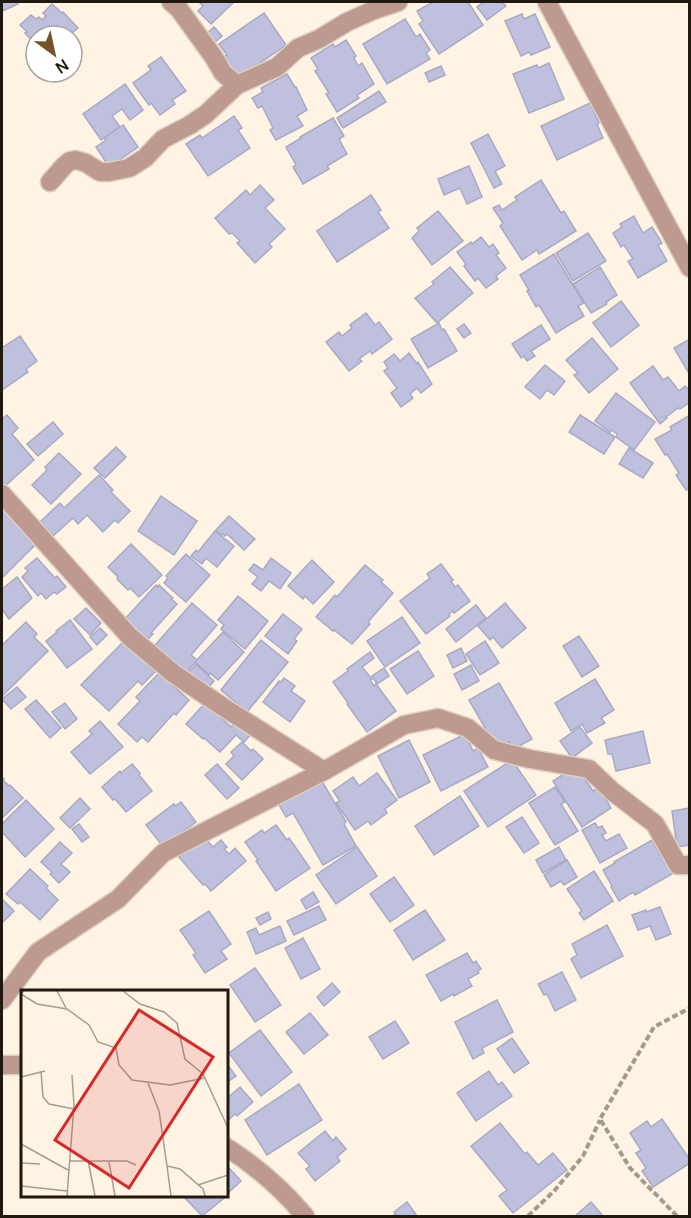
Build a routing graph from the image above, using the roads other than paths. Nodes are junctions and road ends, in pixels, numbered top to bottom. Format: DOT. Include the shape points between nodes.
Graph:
graph roads {
  1 [pos="171,2"];
  2 [pos="546,2"];
  3 [pos="390,3"];
  4 [pos="237,86"];
  5 [pos="50,182"];
  6 [pos="690,268"];
  7 [pos="2,494"];
  8 [pos="324,771"];
  9 [pos="690,865"];
  10 [pos="2,1000"];
  11 [pos="2,1065"];
  12 [pos="21,1065"];
  13 [pos="228,1148"];
  14 [pos="305,1216"];
  1 -- 4 [label="street"];
  2 -- 6 [label="street"];
  3 -- 4 [label="street" via="298,48 277,67"];
  4 -- 5 [label="street" via="206,114 163,139 129,168 100,172 86,163 70,161"];
  7 -- 8 [label="street" via="139,644 174,674"];
  8 -- 9 [label="street" via="404,725 438,718 468,728 494,750 589,769 655,824 678,865"];
  8 -- 10 [label="street" via="163,853 118,899 38,952"];
  11 -- 12 [label="street"];
  13 -- 14 [label="street" via="288,1197"];
}
